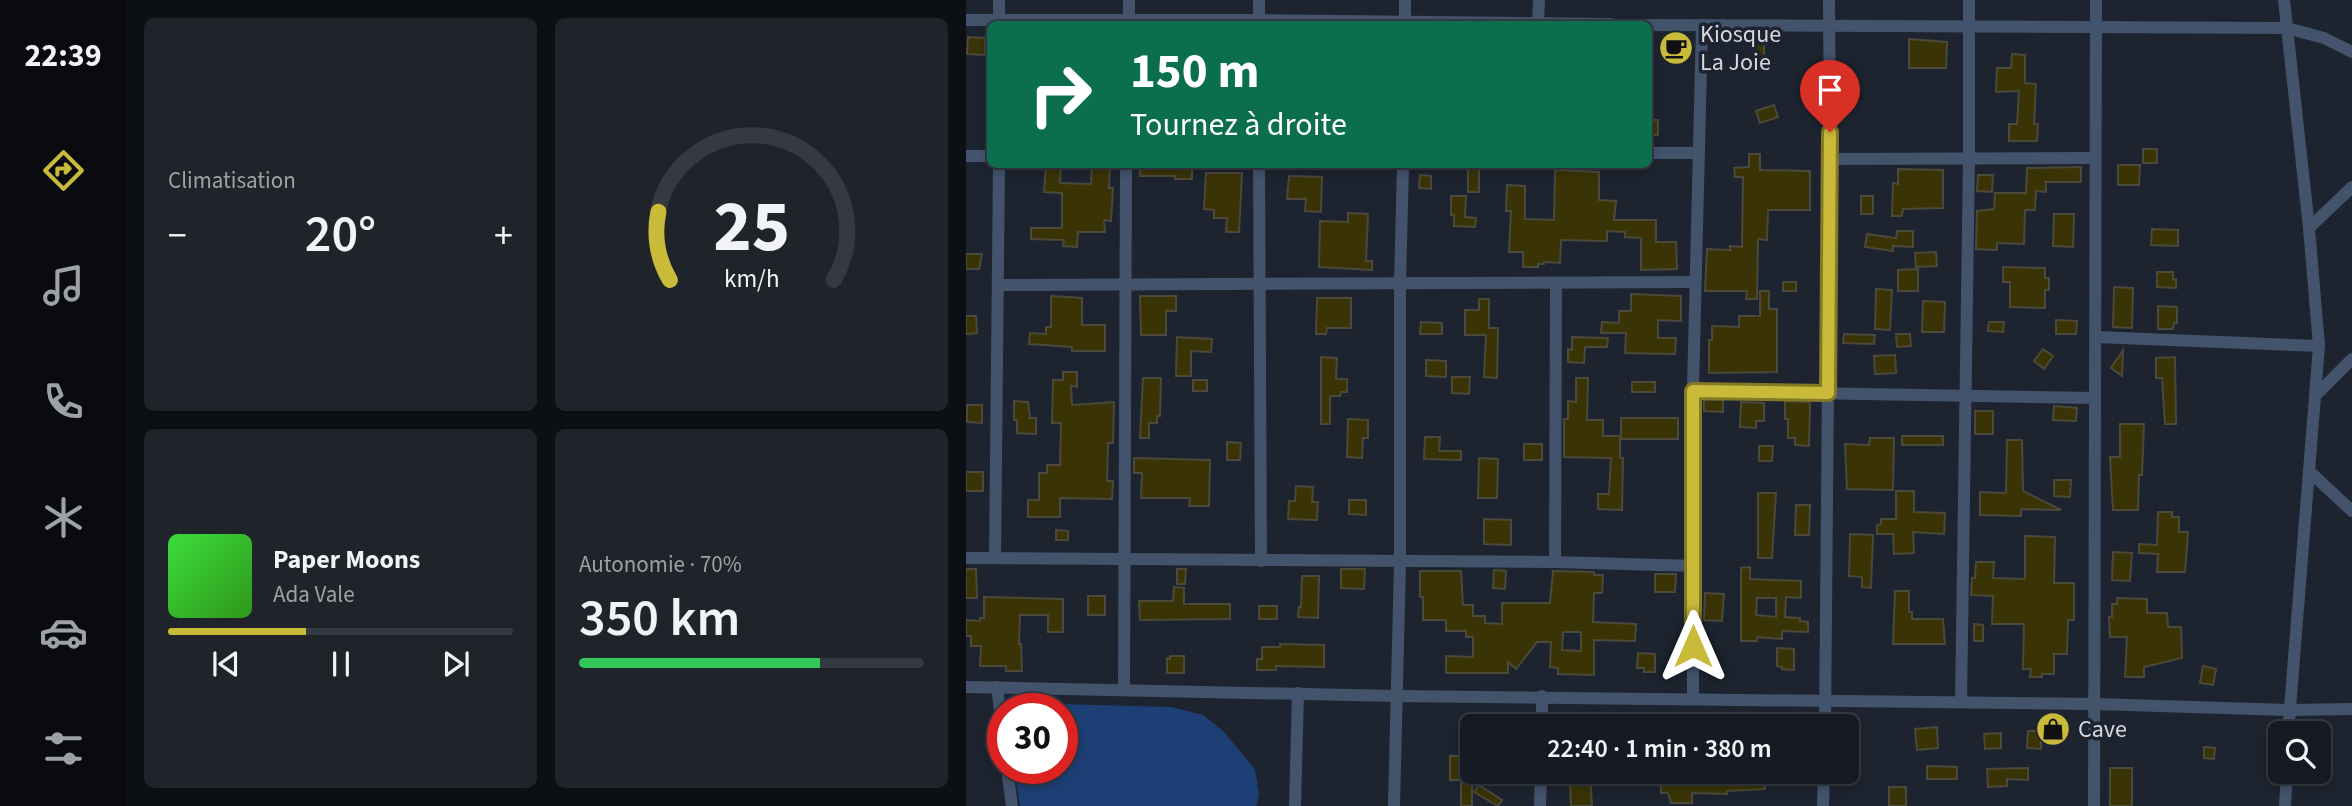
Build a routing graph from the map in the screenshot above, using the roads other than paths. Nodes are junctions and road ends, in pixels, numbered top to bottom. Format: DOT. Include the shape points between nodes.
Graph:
graph roads {
  1 [pos="999,0"];
  2 [pos="1129,0"];
  3 [pos="1259,0"];
  4 [pos="1405,0"];
  5 [pos="1539,0"];
  6 [pos="1829,0"];
  7 [pos="1969,0"];
  8 [pos="2096,0"];
  9 [pos="2284,0"];
  10 [pos="966,20"];
  11 [pos="987,21"];
  12 [pos="999,21"];
  13 [pos="1129,21"];
  14 [pos="1259,21"];
  15 [pos="1405,21"];
  16 [pos="1538,21"];
  17 [pos="1652,25"];
  18 [pos="1702,25"];
  19 [pos="1829,26"];
  20 [pos="1969,26"];
  21 [pos="2096,27"];
  22 [pos="2287,29"];
  23 [pos="2352,52"];
  24 [pos="1652,153"];
  25 [pos="1699,153"];
  26 [pos="966,156"];
  27 [pos="987,156"];
  28 [pos="2095,158"];
  29 [pos="1830,159"];
  30 [pos="1969,159"];
  31 [pos="999,168"];
  32 [pos="1126,168"];
  33 [pos="1258,168"];
  34 [pos="1403,168"];
  35 [pos="2352,187"];
  36 [pos="2309,228"];
  37 [pos="1695,282"];
  38 [pos="1556,283"];
  39 [pos="1258,284"];
  40 [pos="1400,284"];
  41 [pos="998,285"];
  42 [pos="1125,285"];
  43 [pos="2096,337"];
  44 [pos="2319,346"];
  45 [pos="2352,359"];
  46 [pos="1693,391"];
  47 [pos="1828,393"];
  48 [pos="1966,396"];
  49 [pos="2315,396"];
  50 [pos="2094,398"];
  51 [pos="2311,473"];
  52 [pos="2352,511"];
  53 [pos="966,558"];
  54 [pos="995,558"];
  55 [pos="1126,559"];
  56 [pos="1261,561"];
  57 [pos="1400,562"];
  58 [pos="1555,562"];
  59 [pos="1694,566"];
  60 [pos="966,687"];
  61 [pos="997,687"];
  62 [pos="1124,689"];
  63 [pos="998,693"];
  64 [pos="1298,693"];
  65 [pos="1396,696"];
  66 [pos="1542,696"];
  67 [pos="1693,698"];
  68 [pos="1825,700"];
  69 [pos="1961,702"];
  70 [pos="2095,704"];
  71 [pos="2352,709"];
  72 [pos="2289,710"];
  73 [pos="1542,714"];
  74 [pos="1825,714"];
  75 [pos="2289,721"];
  76 [pos="1009,784"];
  77 [pos="1541,784"];
  78 [pos="1824,784"];
  79 [pos="2286,784"];
  80 [pos="1012,806"];
  81 [pos="1295,806"];
  82 [pos="1394,806"];
  83 [pos="1541,806"];
  84 [pos="1823,806"];
  85 [pos="2094,806"];
  86 [pos="2285,806"];
  1 -- 12 [label="street"];
  2 -- 13 [label="street"];
  3 -- 14 [label="street"];
  4 -- 15 [label="street"];
  5 -- 16 [label="street"];
  6 -- 19 [label="street"];
  7 -- 20 [label="street"];
  8 -- 21 [label="street"];
  9 -- 22 [label="street"];
  10 -- 11 [label="street"];
  17 -- 18 [label="street"];
  18 -- 19 [label="street"];
  18 -- 25 [label="street"];
  19 -- 20 [label="street"];
  19 -- 29 [label="street"];
  20 -- 21 [label="street"];
  20 -- 30 [label="street"];
  21 -- 22 [label="street"];
  21 -- 28 [label="street"];
  22 -- 23 [label="street" via="2324,38"];
  22 -- 36 [label="street"];
  24 -- 25 [label="street"];
  25 -- 37 [label="street"];
  26 -- 27 [label="street"];
  28 -- 30 [label="street"];
  28 -- 43 [label="street"];
  29 -- 30 [label="street"];
  29 -- 47 [label="street"];
  30 -- 48 [label="street"];
  31 -- 41 [label="street"];
  32 -- 42 [label="street"];
  33 -- 39 [label="street"];
  34 -- 40 [label="street"];
  35 -- 36 [label="street"];
  36 -- 44 [label="street"];
  37 -- 38 [label="street"];
  37 -- 46 [label="street"];
  38 -- 40 [label="street"];
  38 -- 58 [label="street"];
  39 -- 40 [label="street"];
  39 -- 42 [label="street"];
  39 -- 56 [label="street"];
  40 -- 57 [label="street"];
  41 -- 42 [label="street"];
  41 -- 54 [label="street"];
  42 -- 55 [label="street"];
  43 -- 44 [label="street"];
  43 -- 50 [label="street"];
  44 -- 49 [label="street"];
  45 -- 49 [label="street"];
  46 -- 47 [label="street"];
  46 -- 59 [label="street"];
  47 -- 48 [label="street"];
  47 -- 68 [label="street"];
  48 -- 50 [label="street"];
  48 -- 69 [label="street"];
  49 -- 51 [label="street"];
  50 -- 70 [label="street"];
  51 -- 52 [label="street"];
  51 -- 72 [label="street"];
  53 -- 54 [label="street"];
  54 -- 55 [label="street"];
  55 -- 56 [label="street"];
  55 -- 62 [label="street"];
  56 -- 57 [label="street"];
  57 -- 58 [label="street"];
  57 -- 65 [label="street"];
  58 -- 59 [label="street"];
  59 -- 67 [label="street"];
  60 -- 61 [label="street"];
  61 -- 62 [label="street"];
  61 -- 63 [label="street"];
  62 -- 64 [label="street"];
  64 -- 65 [label="street"];
  64 -- 81 [label="street"];
  65 -- 66 [label="street"];
  65 -- 82 [label="street"];
  66 -- 67 [label="street"];
  66 -- 73 [label="street"];
  67 -- 68 [label="street"];
  68 -- 69 [label="street"];
  68 -- 74 [label="street"];
  69 -- 70 [label="street"];
  70 -- 72 [label="street"];
  70 -- 85 [label="street"];
  71 -- 72 [label="street"];
  72 -- 75 [label="street"];
  76 -- 80 [label="street"];
  77 -- 83 [label="street"];
  78 -- 84 [label="street"];
  79 -- 86 [label="street"];
}
